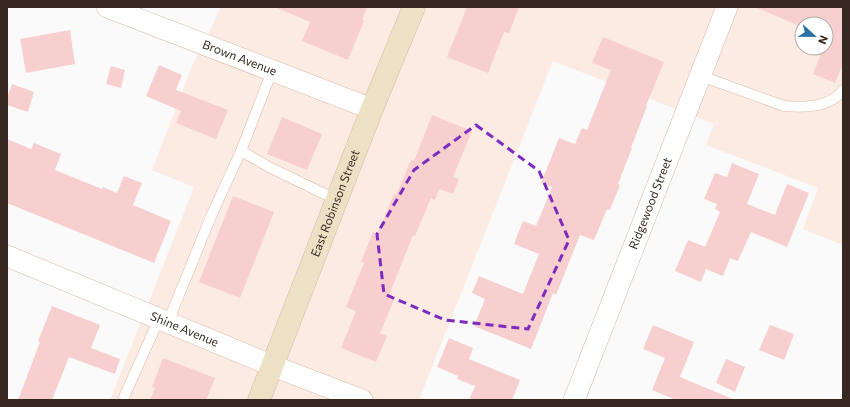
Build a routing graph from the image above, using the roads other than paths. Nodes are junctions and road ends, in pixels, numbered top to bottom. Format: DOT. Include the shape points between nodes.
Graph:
graph roads {
  1 [pos="107,7"];
  2 [pos="414,7"];
  3 [pos="727,7"];
  4 [pos="272,71"];
  5 [pos="701,76"];
  6 [pos="843,90"];
  7 [pos="372,109"];
  8 [pos="241,151"];
  9 [pos="337,200"];
  10 [pos="9,261"];
  11 [pos="164,321"];
  12 [pos="273,366"];
  13 [pos="124,398"];
  14 [pos="259,400"];
  15 [pos="362,400"];
  16 [pos="574,400"];
  1 -- 4 [label="street, Brown Avenue"];
  2 -- 7 [label="main road, East Robinson Street"];
  3 -- 5 [label="street, Ridgewood Street"];
  4 -- 7 [label="street, Brown Avenue"];
  4 -- 8 [label="lane"];
  5 -- 6 [label="lane" via="784,106 816,106 830,102"];
  5 -- 16 [label="street, Ridgewood Street"];
  7 -- 9 [label="main road, East Robinson Street"];
  8 -- 9 [label="lane"];
  8 -- 11 [label="lane"];
  9 -- 12 [label="main road, East Robinson Street"];
  10 -- 11 [label="street, Shine Avenue"];
  11 -- 12 [label="street, Shine Avenue"];
  11 -- 13 [label="lane"];
  12 -- 14 [label="main road, East Robinson Street"];
  12 -- 15 [label="street, Shine Avenue"];
}
